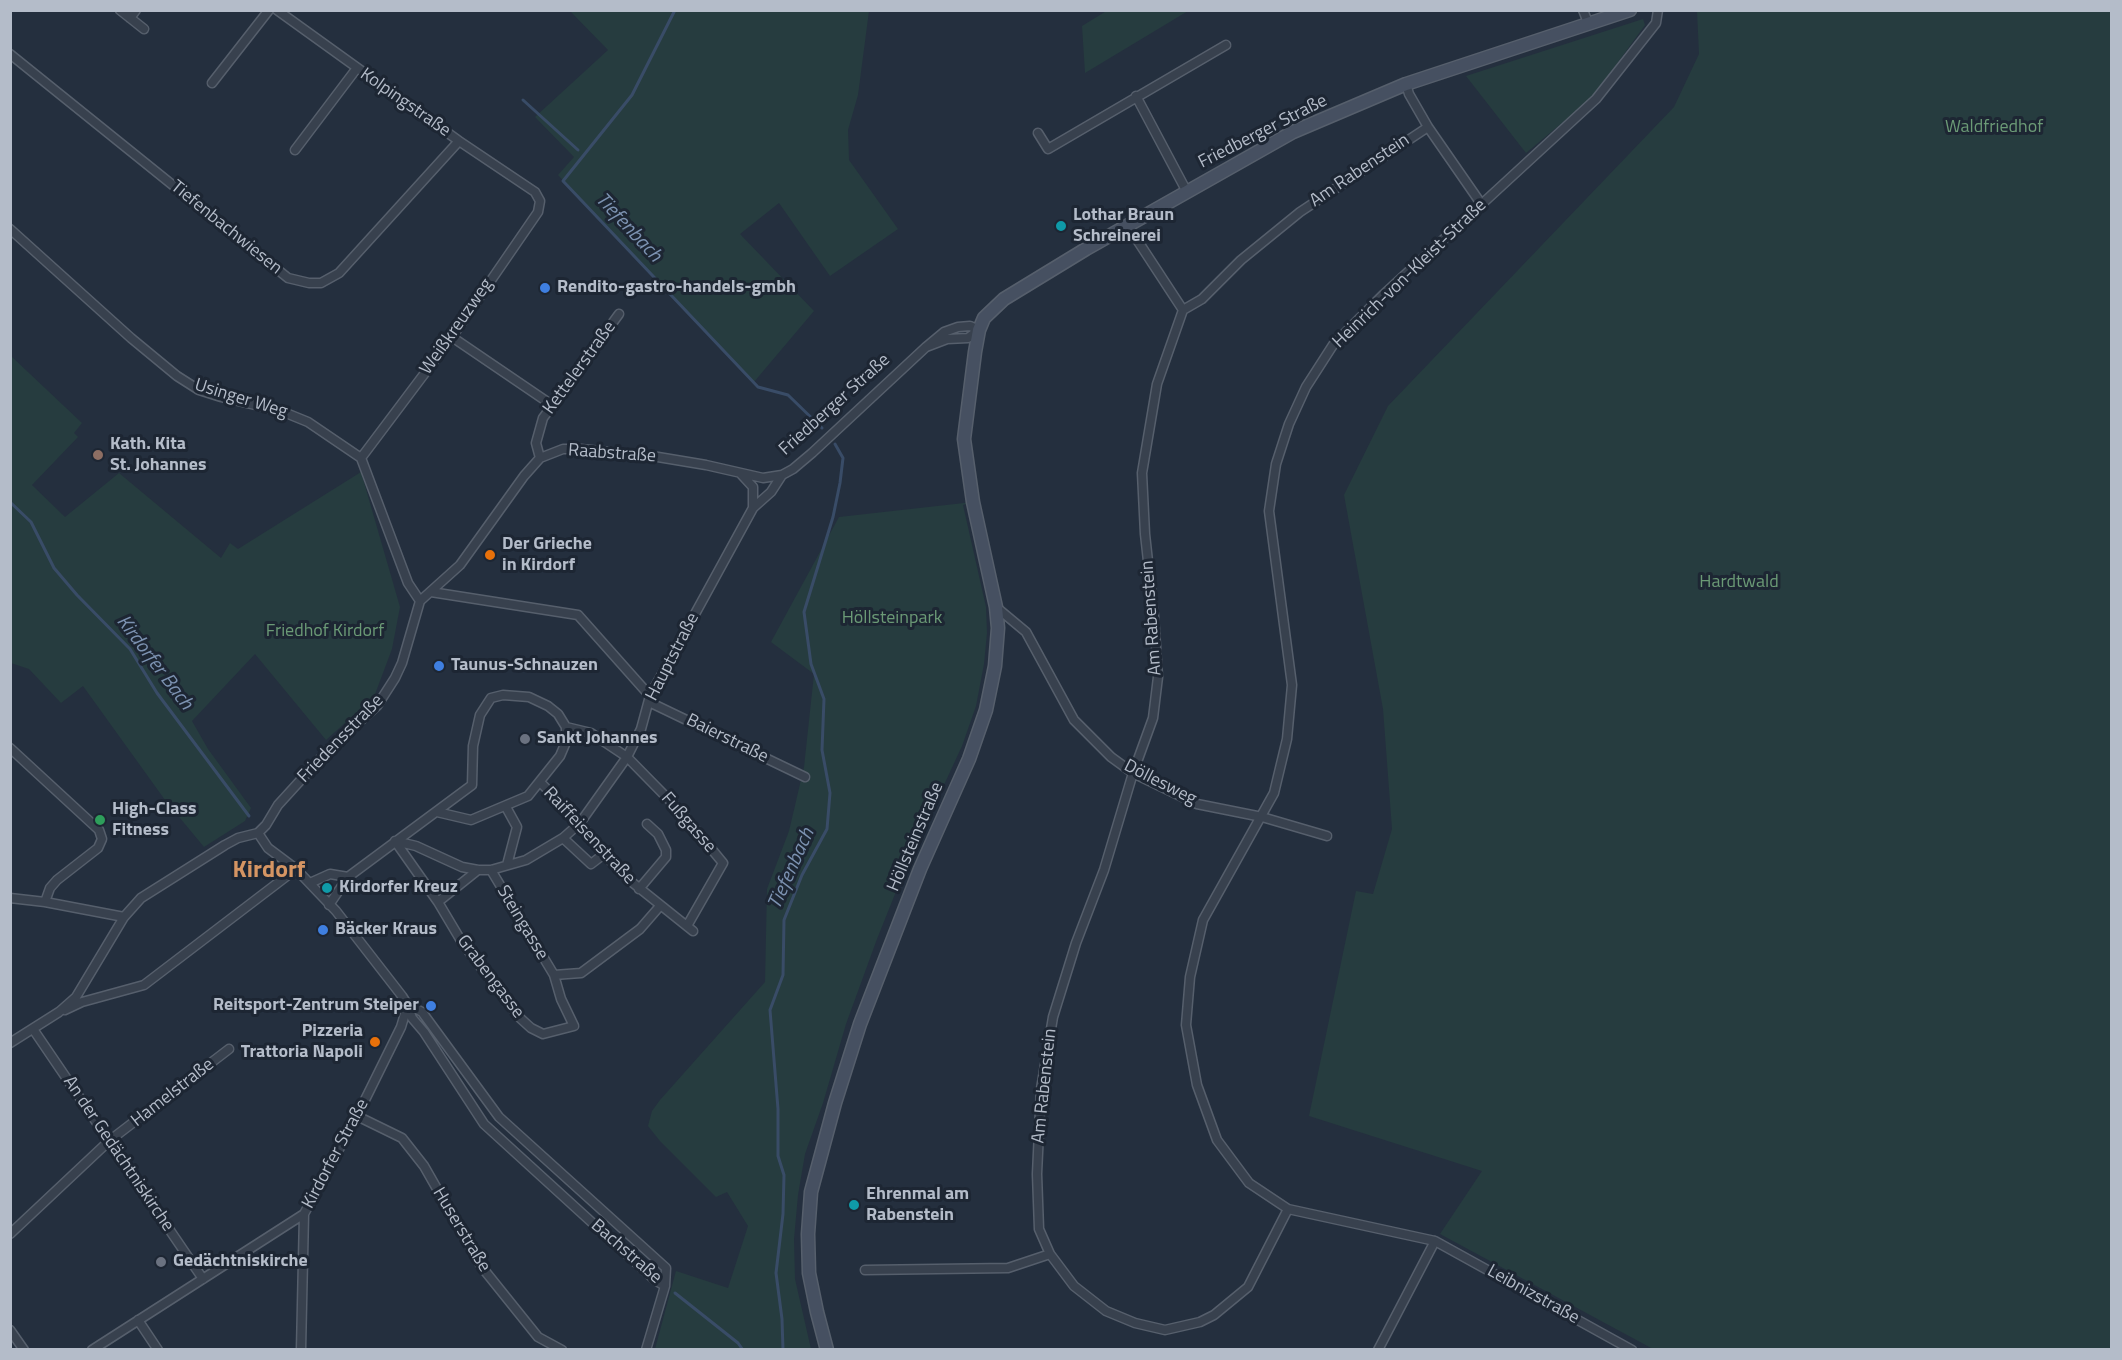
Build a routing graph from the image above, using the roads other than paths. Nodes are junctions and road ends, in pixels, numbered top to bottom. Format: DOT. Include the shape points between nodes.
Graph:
graph roads {
  1 [pos="120,10"];
  2 [pos="136,10"];
  3 [pos="269,10"];
  4 [pos="277,10"];
  5 [pos="1583,10"];
  6 [pos="1629,10"];
  7 [pos="1658,10"];
  8 [pos="130,18"];
  9 [pos="1588,25"];
  10 [pos="144,29"];
  11 [pos="1226,45"];
  12 [pos="10,54"];
  13 [pos="357,68"];
  14 [pos="212,83"];
  15 [pos="1406,84"];
  16 [pos="1136,96"];
  17 [pos="1428,127"];
  18 [pos="1038,133"];
  19 [pos="459,141"];
  20 [pos="295,150"];
  21 [pos="536,192"];
  22 [pos="1187,192"];
  23 [pos="1482,205"];
  24 [pos="1128,226"];
  25 [pos="10,229"];
  26 [pos="1183,310"];
  27 [pos="619,314"];
  28 [pos="979,330"];
  29 [pos="452,337"];
  30 [pos="552,405"];
  31 [pos="361,458"];
  32 [pos="540,458"];
  33 [pos="741,474"];
  34 [pos="782,475"];
  35 [pos="763,478"];
  36 [pos="753,508"];
  37 [pos="431,592"];
  38 [pos="420,601"];
  39 [pos="996,607"];
  40 [pos="650,699"];
  41 [pos="566,727"];
  42 [pos="10,748"];
  43 [pos="627,758"];
  44 [pos="1133,773"];
  45 [pos="805,777"];
  46 [pos="540,782"];
  47 [pos="506,807"];
  48 [pos="437,812"];
  49 [pos="1262,817"];
  50 [pos="579,823"];
  51 [pos="648,824"];
  52 [pos="258,833"];
  53 [pos="1327,836"];
  54 [pos="563,838"];
  55 [pos="395,841"];
  56 [pos="604,854"];
  57 [pos="507,865"];
  58 [pos="296,869"];
  59 [pos="478,870"];
  60 [pos="491,870"];
  61 [pos="348,877"];
  62 [pos="310,884"];
  63 [pos="639,889"];
  64 [pos="10,898"];
  65 [pos="45,902"];
  66 [pos="438,902"];
  67 [pos="329,905"];
  68 [pos="660,906"];
  69 [pos="124,917"];
  70 [pos="690,929"];
  71 [pos="554,975"];
  72 [pos="407,1004"];
  73 [pos="59,1012"];
  74 [pos="33,1029"];
  75 [pos="10,1043"];
  76 [pos="229,1049"];
  77 [pos="357,1116"];
  78 [pos="110,1141"];
  79 [pos="1288,1209"];
  80 [pos="304,1214"];
  81 [pos="10,1234"];
  82 [pos="1435,1241"];
  83 [pos="1050,1254"];
  84 [pos="865,1270"];
  85 [pos="202,1279"];
  86 [pos="665,1286"];
  87 [pos="138,1320"];
  88 [pos="12,1335"];
  89 [pos="24,1350"];
  90 [pos="92,1350"];
  91 [pos="158,1350"];
  92 [pos="301,1350"];
  93 [pos="562,1350"];
  94 [pos="646,1350"];
  95 [pos="827,1350"];
  96 [pos="1378,1350"];
  97 [pos="1632,1350"];
  1 -- 8 [label="street"];
  2 -- 8 [label="street"];
  3 -- 14 [label="street"];
  4 -- 13 [label="street, Kolpingstraße"];
  5 -- 9 [label="street"];
  6 -- 9 [label="street, Friedberger Straße"];
  7 -- 23 [label="street, Heinrich-von-Kleist-Straße" via="1656,23 1596,99"];
  8 -- 10 [label="street"];
  9 -- 15 [label="street, Friedberger Straße"];
  11 -- 16 [label="street"];
  12 -- 19 [label="street, Tiefenbachwiesen" via="288,278 309,284 321,283 339,273"];
  13 -- 19 [label="street, Kolpingstraße"];
  13 -- 20 [label="street"];
  15 -- 17 [label="street"];
  15 -- 22 [label="street, Friedberger Straße" via="1293,132"];
  16 -- 18 [label="street" via="1048,149"];
  16 -- 22 [label="street"];
  17 -- 23 [label="street"];
  17 -- 26 [label="street, Am Rabenstein" via="1300,212 1241,260 1202,299"];
  19 -- 21 [label="street, Kolpingstraße"];
  21 -- 29 [label="street, Weißkreuzweg" via="540,201 538,212"];
  22 -- 24 [label="street, Friedberger Straße"];
  23 -- 49 [label="street, Heinrich-von-Kleist-Straße" via="1333,345 1306,387 1289,424 1276,464 1269,511 1292,685 1287,739 1274,793"];
  24 -- 26 [label="street"];
  24 -- 28 [label="street, Friedberger Straße" via="1004,299 984,318"];
  25 -- 31 [label="street, Usinger Weg" via="177,376 199,390 308,422"];
  26 -- 44 [label="street, Am Rabenstein" via="1157,384 1142,473 1158,677 1153,718"];
  27 -- 30 [label="street, Kettelerstraße"];
  28 -- 34 [label="street, Friedberger Straße" via="968,338 947,339 926,347 812,453"];
  28 -- 39 [label="street, Höllsteinstraße" via="964,439"];
  29 -- 30 [label="street"];
  29 -- 31 [label="street, Weißkreuzweg"];
  30 -- 32 [label="street, Kettelerstraße" via="543,418 536,443"];
  31 -- 38 [label="street" via="408,583"];
  32 -- 33 [label="street, Raabstraße" via="563,449 581,449 658,457"];
  32 -- 37 [label="street" via="460,565"];
  33 -- 35 [label="street, Raabstraße"];
  33 -- 36 [label="street" via="753,487"];
  34 -- 35 [label="street, Friedberger Straße"];
  34 -- 36 [label="street, Hauptstraße"];
  36 -- 40 [label="street, Hauptstraße"];
  37 -- 38 [label="street"];
  37 -- 40 [label="street" via="578,615"];
  38 -- 52 [label="street, Friedensstraße" via="402,663 377,706 329,749"];
  39 -- 44 [label="street, Döllesweg" via="1026,632 1074,720 1110,757"];
  39 -- 95 [label="street, Höllsteinstraße" via="995,666 986,711 860,1024 811,1192 809,1273"];
  40 -- 43 [label="street, Hauptstraße"];
  40 -- 45 [label="street, Baierstraße"];
  41 -- 43 [label="street" via="591,733"];
  41 -- 46 [label="street" via="568,733 560,756"];
  41 -- 48 [label="street" via="558,714 535,699 511,695 491,698 480,715 473,746 472,785"];
  42 -- 65 [label="street" via="99,830 102,839 98,848 57,880"];
  43 -- 50 [label="street, Hauptstraße"];
  43 -- 70 [label="street, Fußgasse" via="681,812 723,863"];
  44 -- 49 [label="street, Döllesweg" via="1197,804"];
  44 -- 83 [label="street, Am Rabenstein" via="1053,1017 1041,1089 1037,1174 1039,1229"];
  46 -- 47 [label="street" via="528,796"];
  46 -- 50 [label="street, Raiffeisenstraße"];
  47 -- 48 [label="street" via="471,820"];
  47 -- 57 [label="street" via="517,827"];
  48 -- 55 [label="street"];
  49 -- 53 [label="street, Döllesweg"];
  49 -- 79 [label="street, Heinrich-von-Kleist-Straße" via="1203,920 1190,977 1186,1025 1197,1085 1217,1140 1249,1183"];
  50 -- 54 [label="street, Hauptstraße"];
  50 -- 56 [label="street, Raiffeisenstraße"];
  51 -- 63 [label="street, Raiffeisenstraße" via="658,834 666,857"];
  52 -- 58 [label="street, Bachstraße" via="268,848"];
  52 -- 69 [label="street" via="225,845 150,892"];
  54 -- 56 [label="street" via="591,864"];
  54 -- 57 [label="street, Hauptstraße" via="526,860"];
  55 -- 59 [label="street, Hauptstraße"];
  55 -- 61 [label="street"];
  55 -- 66 [label="street, Grabengasse"];
  56 -- 63 [label="street, Raiffeisenstraße"];
  57 -- 60 [label="street, Hauptstraße"];
  58 -- 62 [label="street, Bachstraße"];
  58 -- 73 [label="street" via="144,985"];
  59 -- 60 [label="street, Hauptstraße"];
  59 -- 66 [label="street"];
  60 -- 71 [label="street, Steingasse"];
  61 -- 62 [label="street" via="330,874"];
  61 -- 67 [label="street"];
  62 -- 67 [label="street, Bachstraße"];
  63 -- 68 [label="street, Raiffeisenstraße"];
  64 -- 65 [label="street"];
  65 -- 69 [label="street"];
  66 -- 71 [label="street, Grabengasse" via="464,944 520,1018 543,1034 574,1026"];
  67 -- 72 [label="street, Bachstraße"];
  68 -- 70 [label="street, Raiffeisenstraße"];
  68 -- 71 [label="street" via="640,928 581,974"];
  69 -- 73 [label="street" via="76,997"];
  72 -- 77 [label="street, Kirdorfer Straße" via="401,1027"];
  72 -- 86 [label="street, Bachstraße" via="412,1018 484,1124"];
  72 -- 86 [label="street, Bachstraße" via="422,1012 499,1118 666,1268"];
  73 -- 74 [label="street"];
  74 -- 75 [label="street"];
  74 -- 78 [label="street, An der Gedächtniskirche"];
  76 -- 78 [label="street, Hamelstraße"];
  77 -- 80 [label="street, Kirdorfer Straße"];
  77 -- 93 [label="street, Huserstraße" via="402,1138 424,1166 480,1266 538,1337"];
  78 -- 81 [label="street, Hamelstraße"];
  78 -- 85 [label="street, An der Gedächtniskirche"];
  79 -- 82 [label="street, Heinrich-von-Kleist-Straße"];
  79 -- 83 [label="street, Am Rabenstein" via="1248,1287 1214,1315 1165,1330 1106,1311 1074,1286"];
  80 -- 85 [label="street"];
  80 -- 92 [label="street, Kirdorfer Straße"];
  82 -- 96 [label="street"];
  82 -- 97 [label="street, Leibnizstraße"];
  83 -- 84 [label="street" via="1008,1268"];
  85 -- 87 [label="street"];
  86 -- 94 [label="street"];
  87 -- 90 [label="street"];
  87 -- 91 [label="street"];
  88 -- 89 [label="street"];
}
